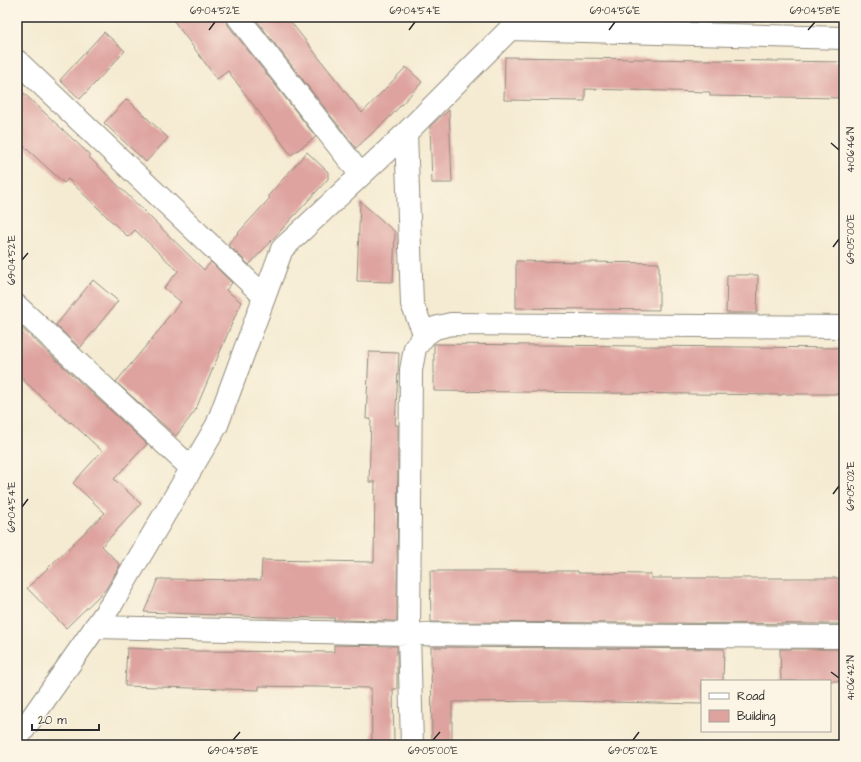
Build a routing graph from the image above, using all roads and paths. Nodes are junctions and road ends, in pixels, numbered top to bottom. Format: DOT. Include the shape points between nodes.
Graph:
graph roads {
  1 [pos="238,17"];
  2 [pos="515,21"];
  3 [pos="844,38"];
  4 [pos="17,60"];
  5 [pos="406,133"];
  6 [pos="361,175"];
  7 [pos="264,296"];
  8 [pos="17,306"];
  9 [pos="844,327"];
  10 [pos="425,335"];
  11 [pos="191,468"];
  12 [pos="95,627"];
  13 [pos="409,634"];
  14 [pos="844,637"];
  15 [pos="17,739"];
  16 [pos="412,745"];
  1 -- 6 [label="street"];
  2 -- 3 [label="street"];
  2 -- 5 [label="street"];
  4 -- 7 [label="street"];
  5 -- 6 [label="street"];
  5 -- 10 [label="street" via="412,304"];
  6 -- 7 [label="street" via="282,249"];
  7 -- 11 [label="street" via="217,425"];
  8 -- 11 [label="street"];
  9 -- 10 [label="street" via="451,324 434,328"];
  10 -- 13 [label="street" via="415,348 411,370"];
  11 -- 12 [label="street" via="113,602"];
  12 -- 13 [label="street"];
  12 -- 15 [label="street"];
  13 -- 14 [label="street"];
  13 -- 16 [label="street"];
}
